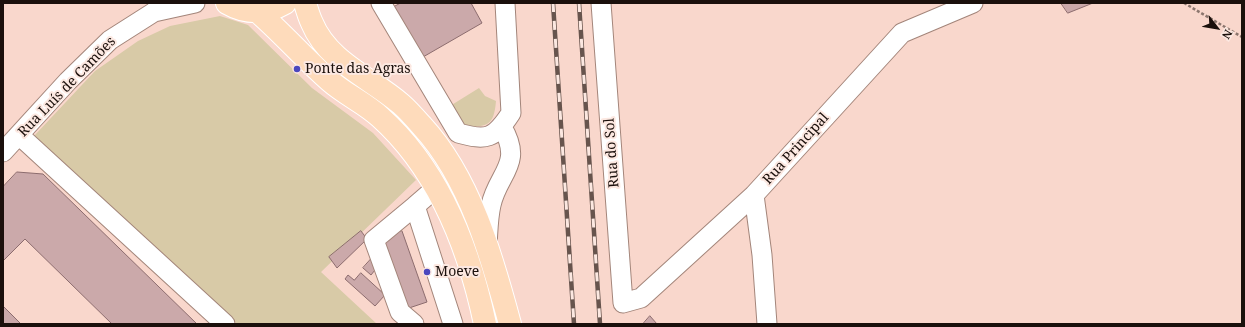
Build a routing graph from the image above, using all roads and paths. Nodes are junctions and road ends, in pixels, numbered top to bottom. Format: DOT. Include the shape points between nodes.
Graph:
graph roads {
  1 [pos="195,3"];
  2 [pos="227,3"];
  3 [pos="285,3"];
  4 [pos="305,3"];
  5 [pos="381,3"];
  6 [pos="505,3"];
  7 [pos="601,3"];
  8 [pos="973,3"];
  9 [pos="1184,3"];
  10 [pos="158,8"];
  11 [pos="258,12"];
  12 [pos="1242,37"];
  13 [pos="423,127"];
  14 [pos="502,127"];
  15 [pos="458,134"];
  16 [pos="19,135"];
  17 [pos="3,152"];
  18 [pos="437,187"];
  19 [pos="754,195"];
  20 [pos="415,206"];
  21 [pos="487,246"];
  22 [pos="623,303"];
  23 [pos="225,324"];
  24 [pos="414,324"];
  25 [pos="453,324"];
  26 [pos="485,324"];
  27 [pos="510,324"];
  28 [pos="767,324"];
  1 -- 10 [label="street, Rua Luís de Camões"];
  2 -- 11 [label="main road" via="246,11"];
  3 -- 11 [label="main road" via="269,11"];
  4 -- 13 [label="main road" via="312,24 338,58 401,104"];
  5 -- 15 [label="street"];
  6 -- 14 [label="street" via="511,113"];
  7 -- 22 [label="street, Rua do Sol"];
  8 -- 19 [label="street, Rua Principal" via="902,34"];
  9 -- 12 [label="path"];
  10 -- 16 [label="street, Rua Luís de Camões" via="110,40"];
  11 -- 18 [label="main road" via="331,82 378,115 400,136"];
  13 -- 15 [label="street"];
  13 -- 21 [label="main road" via="450,163"];
  14 -- 15 [label="street" via="491,136 478,139"];
  14 -- 21 [label="street" via="509,139 511,160 491,204"];
  16 -- 17 [label="street, Rua Luís de Camões"];
  16 -- 23 [label="street"];
  18 -- 20 [label="street"];
  18 -- 26 [label="main road" via="469,264"];
  19 -- 22 [label="street, Rua Principal" via="641,298"];
  19 -- 28 [label="street"];
  20 -- 24 [label="street" via="374,240 400,312"];
  20 -- 25 [label="street"];
  21 -- 27 [label="main road"];
}
